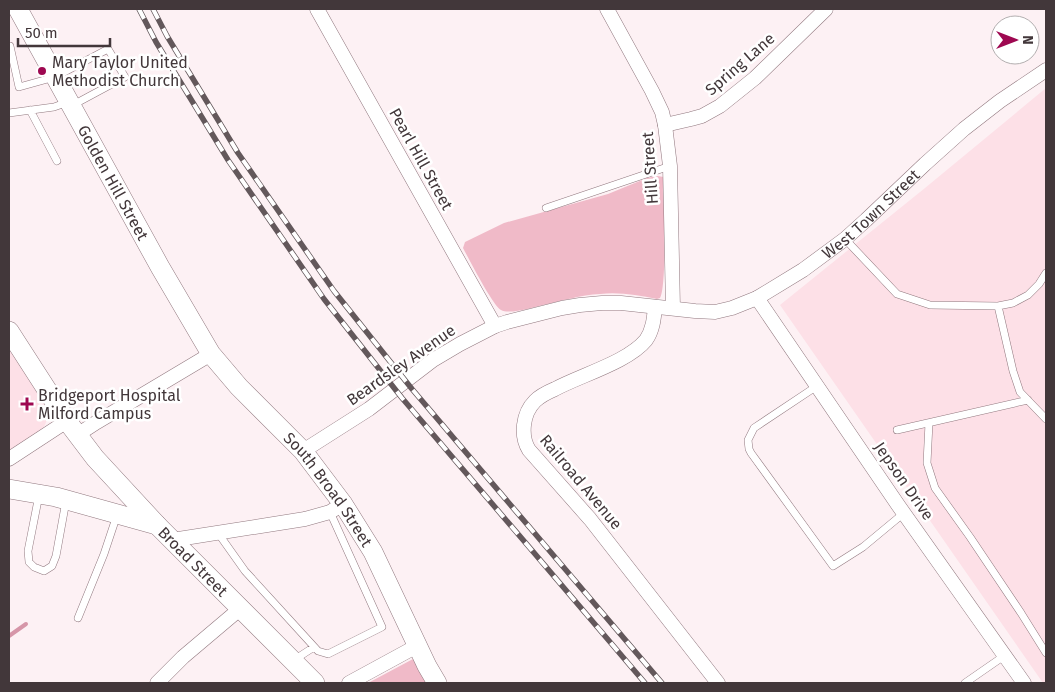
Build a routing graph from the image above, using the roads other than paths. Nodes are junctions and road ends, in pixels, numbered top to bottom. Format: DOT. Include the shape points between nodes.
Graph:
graph roads {
  1 [pos="18,9"];
  2 [pos="317,9"];
  3 [pos="607,9"];
  4 [pos="826,9"];
  5 [pos="10,46"];
  6 [pos="1046,70"];
  7 [pos="55,77"];
  8 [pos="70,104"];
  9 [pos="30,110"];
  10 [pos="9,113"];
  11 [pos="665,125"];
  12 [pos="57,161"];
  13 [pos="670,166"];
  14 [pos="546,208"];
  15 [pos="845,239"];
  16 [pos="1046,273"];
  17 [pos="757,298"];
  18 [pos="998,306"];
  19 [pos="655,307"];
  20 [pos="673,308"];
  21 [pos="495,326"];
  22 [pos="10,336"];
  23 [pos="211,354"];
  24 [pos="817,386"];
  25 [pos="1028,400"];
  26 [pos="1046,419"];
  27 [pos="929,422"];
  28 [pos="72,428"];
  29 [pos="897,430"];
  30 [pos="303,451"];
  31 [pos="9,459"];
  32 [pos="9,489"];
  33 [pos="39,494"];
  34 [pos="66,500"];
  35 [pos="337,508"];
  36 [pos="904,512"];
  37 [pos="117,515"];
  38 [pos="157,525"];
  39 [pos="218,533"];
  40 [pos="172,540"];
  41 [pos="240,608"];
  42 [pos="78,618"];
  43 [pos="417,646"];
  44 [pos="314,647"];
  45 [pos="1046,653"];
  46 [pos="1004,656"];
  47 [pos="293,661"];
  48 [pos="157,683"];
  49 [pos="315,683"];
  50 [pos="349,683"];
  51 [pos="437,683"];
  52 [pos="718,683"];
  53 [pos="965,683"];
  54 [pos="1024,683"];
  1 -- 7 [label="main road, Golden Hill Street"];
  2 -- 21 [label="street, Pearl Hill Street"];
  3 -- 11 [label="street, Hill Street" via="652,91"];
  4 -- 11 [label="street, Spring Lane" via="755,78 720,106 702,116"];
  5 -- 7 [label="lane" via="19,87"];
  6 -- 15 [label="street, West Town Street" via="958,133"];
  7 -- 8 [label="main road, Golden Hill Street"];
  7 -- 8 [label="lane" via="108,49 125,77"];
  8 -- 9 [label="lane"];
  8 -- 23 [label="main road, Golden Hill Street"];
  9 -- 10 [label="lane"];
  9 -- 12 [label="lane"];
  11 -- 13 [label="street, Hill Street"];
  13 -- 14 [label="lane"];
  13 -- 20 [label="street, Hill Street"];
  15 -- 17 [label="street, West Town Street"];
  15 -- 18 [label="lane" via="897,294 930,305"];
  16 -- 18 [label="lane" via="1028,296"];
  17 -- 20 [label="street, West Town Street" via="715,312"];
  17 -- 24 [label="street, Jepson Drive"];
  18 -- 25 [label="lane" via="1017,383"];
  19 -- 20 [label="street, Beardsley Avenue"];
  19 -- 21 [label="street, Beardsley Avenue" via="621,303 580,305"];
  19 -- 52 [label="street, Railroad Avenue" via="650,332 636,350 559,386 535,401 526,415 524,438 529,450 590,519"];
  21 -- 30 [label="street, Beardsley Avenue" via="433,360 369,409"];
  22 -- 28 [label="main road, Broad Street"];
  23 -- 28 [label="street"];
  23 -- 30 [label="main road, South Broad Street"];
  24 -- 36 [label="street, Jepson Drive"];
  24 -- 36 [label="lane" via="754,428 748,440 751,453 833,566 863,547"];
  25 -- 26 [label="lane"];
  25 -- 27 [label="lane"];
  27 -- 29 [label="lane"];
  27 -- 45 [label="lane" via="926,463 935,488"];
  28 -- 31 [label="street"];
  28 -- 38 [label="main road, Broad Street" via="94,458"];
  30 -- 35 [label="main road, South Broad Street"];
  32 -- 33 [label="main road"];
  33 -- 34 [label="main road"];
  33 -- 34 [label="lane" via="28,551 29,562 44,571 52,566 56,556"];
  34 -- 37 [label="main road"];
  35 -- 39 [label="street" via="305,519"];
  35 -- 43 [label="main road, South Broad Street" via="363,534"];
  35 -- 44 [label="lane" via="382,627 328,654"];
  36 -- 46 [label="street, Jepson Drive"];
  37 -- 38 [label="main road"];
  37 -- 42 [label="lane"];
  38 -- 40 [label="main road, Broad Street"];
  39 -- 40 [label="street"];
  39 -- 44 [label="lane" via="245,571"];
  40 -- 41 [label="main road, Broad Street"];
  41 -- 47 [label="main road, Broad Street"];
  41 -- 48 [label="street" via="182,657"];
  43 -- 50 [label="street"];
  43 -- 51 [label="main road"];
  44 -- 47 [label="lane"];
  46 -- 53 [label="lane"];
  46 -- 54 [label="street, Jepson Drive"];
  47 -- 49 [label="main road, Broad Street"];
}
